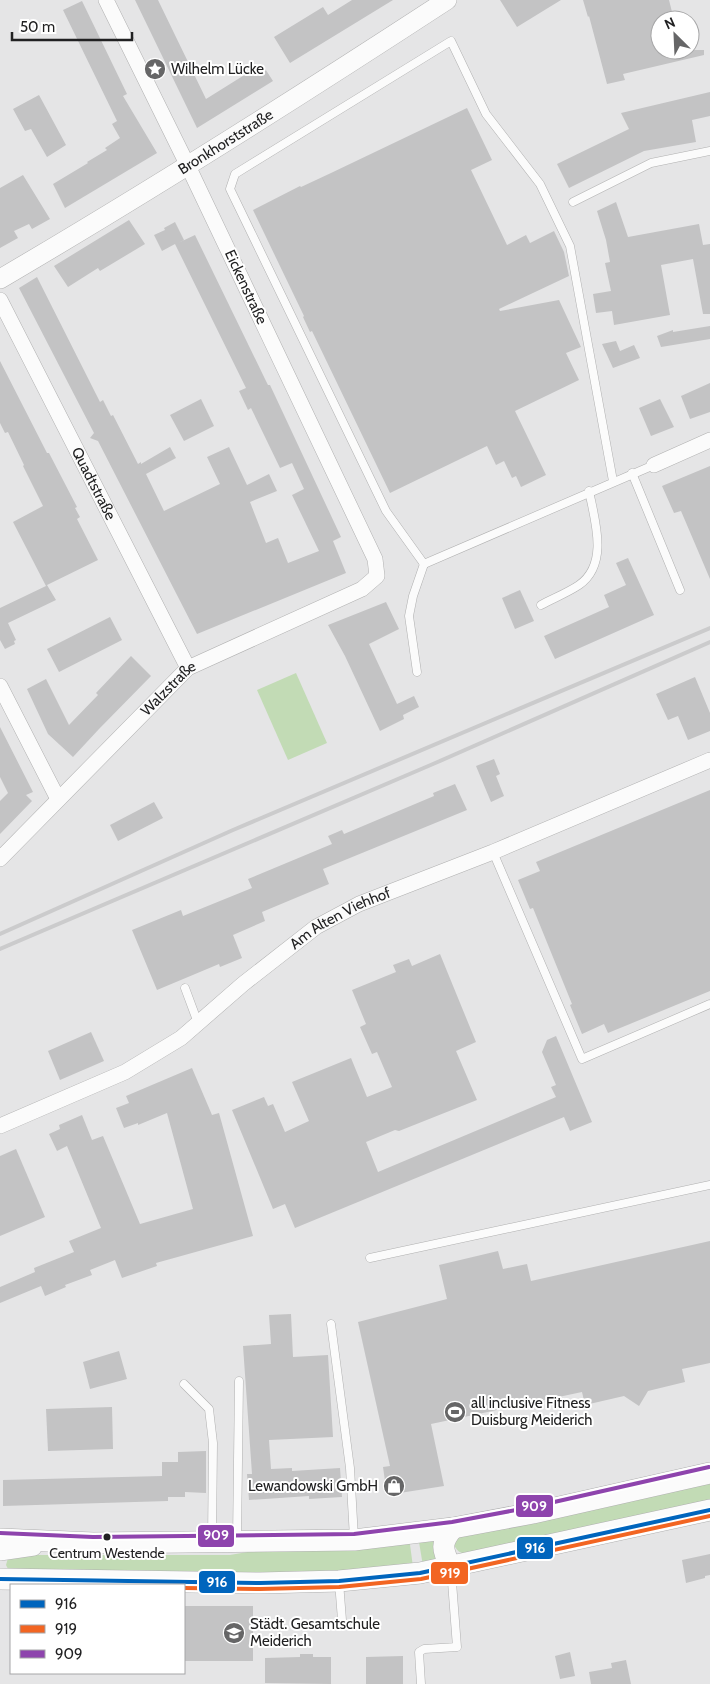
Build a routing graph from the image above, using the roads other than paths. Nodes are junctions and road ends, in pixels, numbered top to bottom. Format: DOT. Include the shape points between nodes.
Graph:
graph roads {
  1 [pos="106,0"];
  2 [pos="447,0"];
  3 [pos="710,151"];
  4 [pos="188,166"];
  5 [pos="573,202"];
  6 [pos="0,279"];
  7 [pos="0,300"];
  8 [pos="710,440"];
  9 [pos="654,465"];
  10 [pos="632,473"];
  11 [pos="612,481"];
  12 [pos="589,492"];
  13 [pos="424,564"];
  14 [pos="377,576"];
  15 [pos="680,590"];
  16 [pos="541,605"];
  17 [pos="188,668"];
  18 [pos="417,672"];
  19 [pos="0,686"];
  20 [pos="710,760"];
  21 [pos="58,799"];
  22 [pos="493,852"];
  23 [pos="0,859"];
  24 [pos="185,988"];
  25 [pos="710,1004"];
  26 [pos="198,1023"];
  27 [pos="0,1126"];
  28 [pos="710,1184"];
  29 [pos="370,1258"];
  30 [pos="331,1324"];
  31 [pos="240,1380"];
  32 [pos="184,1384"];
  33 [pos="710,1474"];
  34 [pos="710,1510"];
  35 [pos="453,1528"];
  36 [pos="0,1539"];
  37 [pos="354,1540"];
  38 [pos="212,1542"];
  39 [pos="237,1542"];
  40 [pos="93,1543"];
  41 [pos="0,1553"];
  42 [pos="451,1567"];
  43 [pos="0,1579"];
  44 [pos="339,1581"];
  45 [pos="342,1620"];
  46 [pos="421,1684"];
  1 -- 4 [label="street, Eickenstraße"];
  2 -- 4 [label="street, Bronkhorststraße"];
  3 -- 5 [label="lane" via="651,163"];
  4 -- 6 [label="street, Bronkhorststraße"];
  4 -- 14 [label="street, Eickenstraße" via="371,550"];
  7 -- 17 [label="street, Quadtstraße"];
  8 -- 9 [label="street"];
  9 -- 10 [label="lane"];
  10 -- 11 [label="lane"];
  10 -- 15 [label="lane"];
  11 -- 12 [label="lane"];
  11 -- 13 [label="lane" via="570,246 540,184 486,114 451,41 235,174 230,189 386,511"];
  12 -- 13 [label="lane"];
  12 -- 16 [label="lane" via="595,522 597,561 580,584"];
  13 -- 18 [label="lane" via="409,616"];
  14 -- 17 [label="street, Walzstraße" via="362,589"];
  17 -- 21 [label="street, Walzstraße"];
  19 -- 21 [label="street"];
  20 -- 22 [label="street, Am Alten Viehhof"];
  21 -- 23 [label="street, Walzstraße"];
  22 -- 25 [label="lane" via="582,1059"];
  22 -- 26 [label="street, Am Alten Viehhof" via="359,904 316,927"];
  24 -- 26 [label="lane"];
  26 -- 27 [label="street, Am Alten Viehhof" via="181,1038 125,1072"];
  28 -- 29 [label="lane"];
  30 -- 37 [label="lane" via="350,1468"];
  31 -- 39 [label="lane"];
  32 -- 38 [label="lane" via="209,1408 213,1443"];
  33 -- 35 [label="main road"];
  34 -- 42 [label="main road"];
  35 -- 37 [label="main road"];
  35 -- 42 [label="main road" via="445,1537 443,1546"];
  36 -- 40 [label="main road"];
  37 -- 39 [label="main road"];
  38 -- 39 [label="main road"];
  38 -- 40 [label="main road"];
  40 -- 41 [label="street"];
  42 -- 44 [label="main road"];
  42 -- 46 [label="lane" via="457,1647 419,1652"];
  43 -- 44 [label="main road"];
  44 -- 45 [label="lane"];
}
